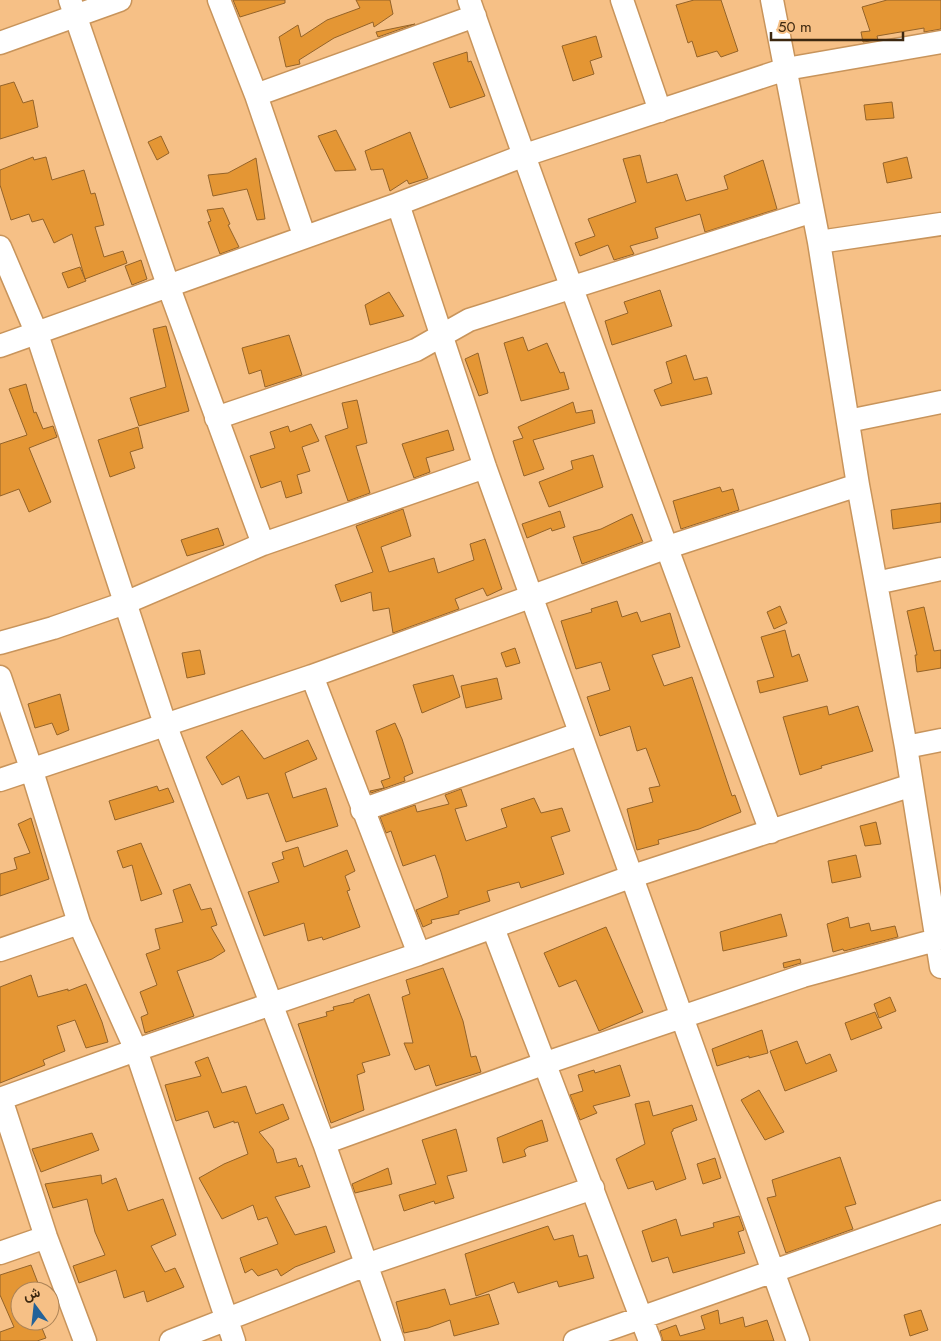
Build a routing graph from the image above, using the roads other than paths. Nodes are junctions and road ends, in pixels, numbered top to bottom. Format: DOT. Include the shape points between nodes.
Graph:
graph roads {
  1 [pos="120,0"];
  2 [pos="219,0"];
  3 [pos="622,0"];
  4 [pos="772,0"];
  5 [pos="72,7"];
  6 [pos="472,8"];
  7 [pos="0,42"];
  8 [pos="941,42"];
  9 [pos="786,69"];
  10 [pos="256,95"];
  11 [pos="660,112"];
  12 [pos="525,155"];
  13 [pos="398,204"];
  14 [pos="813,211"];
  15 [pos="941,224"];
  16 [pos="304,235"];
  17 [pos="819,242"];
  18 [pos="0,247"];
  19 [pos="168,285"];
  20 [pos="570,289"];
  21 [pos="37,334"];
  22 [pos="442,334"];
  23 [pos="0,346"];
  24 [pos="941,402"];
  25 [pos="216,418"];
  26 [pos="848,421"];
  27 [pos="485,467"];
  28 [pos="858,485"];
  29 [pos="263,544"];
  30 [pos="668,547"];
  31 [pos="941,569"];
  32 [pos="876,583"];
  33 [pos="533,597"];
  34 [pos="125,603"];
  35 [pos="0,643"];
  36 [pos="312,676"];
  37 [pos="0,677"];
  38 [pos="165,724"];
  39 [pos="579,734"];
  40 [pos="941,740"];
  41 [pos="906,747"];
  42 [pos="31,768"];
  43 [pos="0,780"];
  44 [pos="912,785"];
  45 [pos="362,810"];
  46 [pos="771,832"];
  47 [pos="633,876"];
  48 [pos="79,922"];
  49 [pos="493,928"];
  50 [pos="936,940"];
  51 [pos="0,950"];
  52 [pos="419,954"];
  53 [pos="941,967"];
  54 [pos="272,1004"];
  55 [pos="684,1016"];
  56 [pos="136,1050"];
  57 [pos="543,1064"];
  58 [pos="0,1099"];
  59 [pos="324,1143"];
  60 [pos="594,1188"];
  61 [pos="941,1212"];
  62 [pos="46,1236"];
  63 [pos="0,1253"];
  64 [pos="366,1266"];
  65 [pos="772,1271"];
  66 [pos="641,1318"];
  67 [pos="230,1331"];
  68 [pos="85,1341"];
  69 [pos="171,1341"];
  70 [pos="393,1341"];
  71 [pos="575,1341"];
  72 [pos="650,1341"];
  73 [pos="798,1341"];
  1 -- 5 [label="street"];
  2 -- 10 [label="street"];
  3 -- 11 [label="street"];
  4 -- 9 [label="street"];
  5 -- 7 [label="street"];
  5 -- 19 [label="street"];
  6 -- 10 [label="street"];
  6 -- 12 [label="street"];
  8 -- 9 [label="street"];
  9 -- 11 [label="street"];
  9 -- 14 [label="street"];
  10 -- 16 [label="street"];
  11 -- 12 [label="street"];
  12 -- 13 [label="street"];
  12 -- 20 [label="street"];
  13 -- 16 [label="street"];
  13 -- 22 [label="street"];
  14 -- 17 [label="street"];
  14 -- 20 [label="street"];
  15 -- 17 [label="street"];
  16 -- 19 [label="street"];
  17 -- 26 [label="street"];
  18 -- 21 [label="street"];
  19 -- 21 [label="street"];
  19 -- 25 [label="street"];
  20 -- 22 [label="street" via="469,320"];
  20 -- 30 [label="street"];
  21 -- 23 [label="street"];
  21 -- 34 [label="street"];
  22 -- 25 [label="street" via="416,350"];
  22 -- 27 [label="street"];
  24 -- 26 [label="street"];
  25 -- 29 [label="street"];
  26 -- 28 [label="street"];
  27 -- 29 [label="street"];
  27 -- 33 [label="street"];
  28 -- 30 [label="street"];
  28 -- 32 [label="street"];
  29 -- 34 [label="street"];
  30 -- 33 [label="street"];
  30 -- 46 [label="street"];
  31 -- 32 [label="street"];
  32 -- 41 [label="street"];
  33 -- 36 [label="street"];
  33 -- 39 [label="street"];
  34 -- 35 [label="street"];
  34 -- 38 [label="street"];
  36 -- 38 [label="street"];
  36 -- 45 [label="street"];
  37 -- 42 [label="street"];
  38 -- 42 [label="street"];
  38 -- 54 [label="street"];
  39 -- 45 [label="street"];
  39 -- 47 [label="street"];
  40 -- 41 [label="street"];
  41 -- 44 [label="street"];
  42 -- 43 [label="street"];
  42 -- 48 [label="street"];
  44 -- 46 [label="street"];
  44 -- 50 [label="street"];
  45 -- 52 [label="street"];
  46 -- 47 [label="street"];
  47 -- 49 [label="street"];
  47 -- 55 [label="street"];
  48 -- 51 [label="street"];
  48 -- 56 [label="street"];
  49 -- 52 [label="street"];
  49 -- 57 [label="street"];
  50 -- 53 [label="street"];
  50 -- 55 [label="street" via="803,976"];
  52 -- 54 [label="street"];
  54 -- 56 [label="street"];
  54 -- 59 [label="street"];
  55 -- 57 [label="street"];
  55 -- 65 [label="street"];
  56 -- 58 [label="street"];
  56 -- 67 [label="street"];
  57 -- 59 [label="street"];
  57 -- 60 [label="street"];
  58 -- 62 [label="street"];
  59 -- 64 [label="street"];
  60 -- 64 [label="street"];
  60 -- 66 [label="street"];
  61 -- 65 [label="street"];
  62 -- 63 [label="street"];
  62 -- 68 [label="street"];
  64 -- 67 [label="street"];
  64 -- 70 [label="street"];
  65 -- 66 [label="street"];
  65 -- 73 [label="street"];
  66 -- 71 [label="street"];
  66 -- 72 [label="street"];
  67 -- 69 [label="street"];
}
